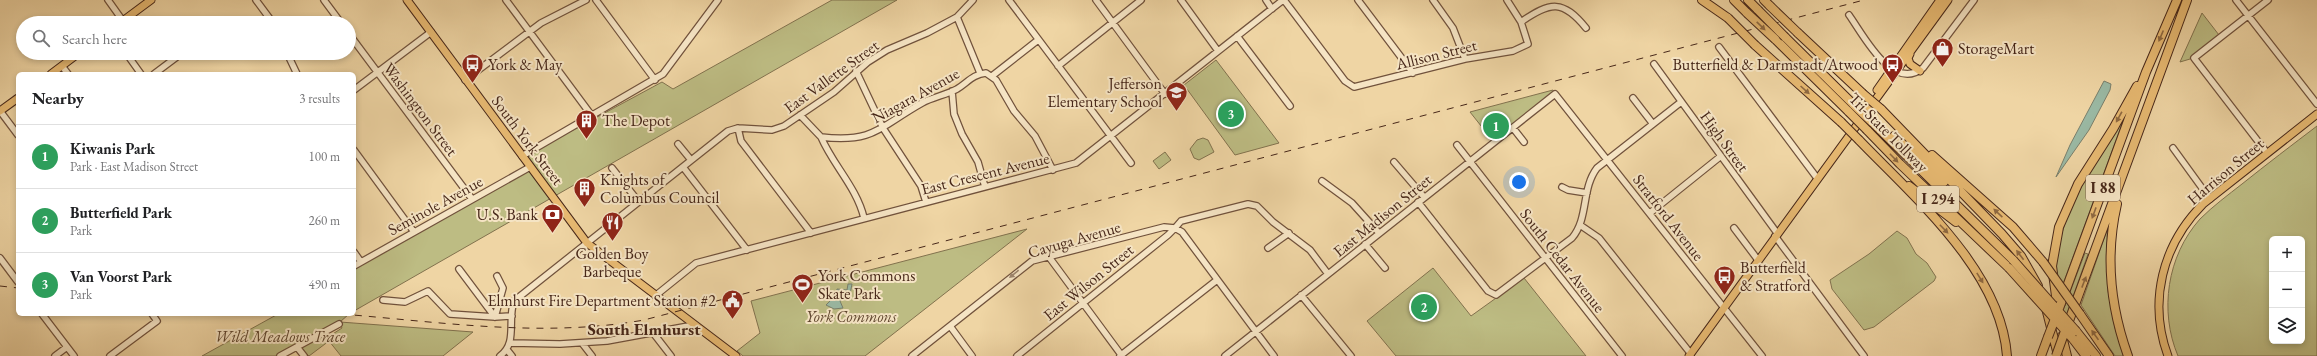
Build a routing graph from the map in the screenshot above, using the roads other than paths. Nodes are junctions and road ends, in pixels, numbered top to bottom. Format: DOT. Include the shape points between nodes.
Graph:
graph roads {
  1 [pos="108,0"];
  2 [pos="151,0"];
  3 [pos="256,0"];
  4 [pos="324,0"];
  5 [pos="407,0"];
  6 [pos="506,0"];
  7 [pos="586,0"];
  8 [pos="596,0"];
  9 [pos="718,0"];
  10 [pos="973,0"];
  11 [pos="1008,0"];
  12 [pos="1096,0"];
  13 [pos="1141,0"];
  14 [pos="1181,0"];
  15 [pos="1266,0"];
  16 [pos="1284,0"];
  17 [pos="1358,0"];
  18 [pos="1433,0"];
  19 [pos="1507,0"];
  20 [pos="1702,0"];
  21 [pos="1734,0"];
  22 [pos="1748,0"];
  23 [pos="1940,0"];
  24 [pos="1948,0"];
  25 [pos="1974,0"];
  26 [pos="2177,0"];
  27 [pos="2188,0"];
  28 [pos="2236,0"];
  29 [pos="2268,0"];
  30 [pos="1767,3"];
  31 [pos="1272,9"];
  32 [pos="1849,15"];
  33 [pos="118,16"];
  34 [pos="130,16"];
  35 [pos="268,16"];
  36 [pos="336,16"];
  37 [pos="2248,16"];
  38 [pos="957,17"];
  39 [pos="1113,22"];
  40 [pos="1522,22"];
  41 [pos="1586,28"];
  42 [pos="530,31"];
  43 [pos="431,32"];
  44 [pos="1237,36"];
  45 [pos="1038,40"];
  46 [pos="356,43"];
  47 [pos="1719,47"];
  48 [pos="1218,51"];
  49 [pos="1911,52"];
  50 [pos="1465,59"];
  51 [pos="70,60"];
  52 [pos="131,60"];
  53 [pos="173,60"];
  54 [pos="290,60"];
  55 [pos="1654,64"];
  56 [pos="62,66"];
  57 [pos="1058,66"];
  58 [pos="856,71"];
  59 [pos="1894,71"];
  60 [pos="1920,71"];
  61 [pos="54,72"];
  62 [pos="66,72"];
  63 [pos="140,72"];
  64 [pos="157,72"];
  65 [pos="296,72"];
  66 [pos="378,72"];
  67 [pos="2146,72"];
  68 [pos="980,73"];
  69 [pos="1413,73"];
  70 [pos="992,76"];
  71 [pos="465,80"];
  72 [pos="655,80"];
  73 [pos="356,88"];
  74 [pos="952,91"];
  75 [pos="1165,94"];
  76 [pos="1556,94"];
  77 [pos="1633,98"];
  78 [pos="16,99"];
  79 [pos="1681,102"];
  80 [pos="2317,104"];
  81 [pos="1290,106"];
  82 [pos="1881,109"];
  83 [pos="0,111"];
  84 [pos="2317,114"];
  85 [pos="800,115"];
  86 [pos="592,116"];
  87 [pos="1873,120"];
  88 [pos="1653,124"];
  89 [pos="738,128"];
  90 [pos="883,128"];
  91 [pos="1513,128"];
  92 [pos="16,132"];
  93 [pos="821,137"];
  94 [pos="1110,137"];
  95 [pos="1524,142"];
  96 [pos="678,144"];
  97 [pos="1457,145"];
  98 [pos="2173,148"];
  99 [pos="2131,151"];
  100 [pos="356,153"];
  101 [pos="2267,153"];
  102 [pos="522,156"];
  103 [pos="1720,156"];
  104 [pos="691,160"];
  105 [pos="1607,160"];
  106 [pos="1470,161"];
  107 [pos="1394,162"];
  108 [pos="1131,163"];
  109 [pos="530,167"];
  110 [pos="683,167"];
  111 [pos="612,168"];
  112 [pos="1053,170"];
  113 [pos="1890,171"];
  114 [pos="1817,178"];
  115 [pos="1322,181"];
  116 [pos="985,187"];
  117 [pos="1562,187"];
  118 [pos="1587,193"];
  119 [pos="1424,197"];
  120 [pos="472,199"];
  121 [pos="2210,199"];
  122 [pos="638,201"];
  123 [pos="926,202"];
  124 [pos="1418,202"];
  125 [pos="1650,213"];
  126 [pos="864,218"];
  127 [pos="1992,223"];
  128 [pos="1580,225"];
  129 [pos="1175,228"];
  130 [pos="1734,228"];
  131 [pos="414,232"];
  132 [pos="811,233"];
  133 [pos="1379,233"];
  134 [pos="1289,234"];
  135 [pos="1776,234"];
  136 [pos="1980,239"];
  137 [pos="587,243"];
  138 [pos="1366,244"];
  139 [pos="1268,248"];
  140 [pos="747,250"];
  141 [pos="356,255"];
  142 [pos="1049,257"];
  143 [pos="0,258"];
  144 [pos="1546,259"];
  145 [pos="1758,260"];
  146 [pos="361,262"];
  147 [pos="2011,264"];
  148 [pos="356,265"];
  149 [pos="1385,268"];
  150 [pos="459,269"];
  151 [pos="1328,274"];
  152 [pos="497,276"];
  153 [pos="16,279"];
  154 [pos="1217,280"];
  155 [pos="1301,295"];
  156 [pos="655,296"];
  157 [pos="383,300"];
  158 [pos="1082,303"];
  159 [pos="1724,307"];
  160 [pos="44,316"];
  161 [pos="153,316"];
  162 [pos="512,316"];
  163 [pos="495,317"];
  164 [pos="339,324"];
  165 [pos="694,325"];
  166 [pos="950,326"];
  167 [pos="2120,331"];
  168 [pos="1255,332"];
  169 [pos="654,334"];
  170 [pos="511,343"];
  171 [pos="582,343"];
  172 [pos="297,346"];
  173 [pos="67,347"];
  174 [pos="508,351"];
  175 [pos="1690,355"];
  176 [pos="55,356"];
  177 [pos="74,356"];
  178 [pos="110,356"];
  179 [pos="280,356"];
  180 [pos="304,356"];
  181 [pos="500,356"];
  182 [pos="512,356"];
  183 [pos="592,356"];
  184 [pos="671,356"];
  185 [pos="736,356"];
  186 [pos="912,356"];
  187 [pos="972,356"];
  188 [pos="1017,356"];
  189 [pos="1121,356"];
  190 [pos="1224,356"];
  191 [pos="1274,356"];
  192 [pos="1351,356"];
  193 [pos="1622,356"];
  194 [pos="1762,356"];
  195 [pos="1864,356"];
  196 [pos="2008,356"];
  197 [pos="2041,356"];
  198 [pos="2057,356"];
  199 [pos="2067,356"];
  200 [pos="2086,356"];
  201 [pos="2096,356"];
  202 [pos="2109,356"];
  203 [pos="2128,356"];
  204 [pos="2131,356"];
  205 [pos="2168,356"];
  1 -- 33 [label="street"];
  2 -- 34 [label="main road"];
  3 -- 35 [label="street"];
  4 -- 36 [label="street"];
  5 -- 43 [label="main road, South York Street"];
  6 -- 42 [label="street"];
  7 -- 42 [label="street" via="547,19"];
  8 -- 72 [label="street"];
  9 -- 72 [label="street"];
  10 -- 38 [label="street, East Vallette Street"];
  11 -- 45 [label="street"];
  12 -- 39 [label="street"];
  13 -- 39 [label="street"];
  14 -- 48 [label="street"];
  15 -- 31 [label="street"];
  16 -- 31 [label="street, East Crescent Avenue"];
  16 -- 69 [label="street, Allison Street" via="1350,85 1363,86"];
  17 -- 69 [label="street"];
  18 -- 50 [label="street" via="1453,28"];
  19 -- 40 [label="street"];
  20 -- 113 [label="highway, one-way, bridge" via="1728,18"];
  21 -- 136 [label="highway, Tri-State Tollway / I 294, one-way, bridge"];
  22 -- 87 [label="highway, Tri-State Tollway / I 294, bridge"];
  23 -- 59 [label="main road"];
  24 -- 49 [label="main road"];
  25 -- 60 [label="street"];
  26 -- 67 [label="highway, I 88, one-way"];
  27 -- 99 [label="highway, I 88"];
  28 -- 37 [label="street"];
  29 -- 37 [label="street"];
  30 -- 82 [label="highway, bridge"];
  31 -- 44 [label="street, East Crescent Avenue"];
  32 -- 59 [label="street" via="1883,62"];
  37 -- 80 [label="street"];
  37 -- 101 [label="street" via="2194,58"];
  38 -- 58 [label="street, East Vallette Street" via="886,50"];
  38 -- 68 [label="street"];
  39 -- 57 [label="street"];
  39 -- 75 [label="street"];
  40 -- 41 [label="street" via="1543,7 1558,4 1572,10"];
  40 -- 50 [label="street, Allison Street" via="1528,44 1513,51"];
  42 -- 71 [label="street"];
  42 -- 86 [label="street"];
  43 -- 66 [label="street"];
  43 -- 71 [label="main road, South York Street"];
  44 -- 48 [label="street, East Crescent Avenue"];
  44 -- 81 [label="street"];
  45 -- 57 [label="street"];
  45 -- 70 [label="street"];
  46 -- 66 [label="street, Washington Street"];
  47 -- 114 [label="street"];
  48 -- 75 [label="street, East Crescent Avenue"];
  49 -- 59 [label="main road"];
  49 -- 60 [label="main road" via="1908,58 1910,64"];
  50 -- 69 [label="street, Allison Street"];
  51 -- 56 [label="main road"];
  52 -- 63 [label="street"];
  53 -- 64 [label="street"];
  54 -- 65 [label="street"];
  55 -- 79 [label="street, High Street"];
  56 -- 61 [label="main road"];
  56 -- 62 [label="street"];
  57 -- 94 [label="street"];
  58 -- 85 [label="street, East Vallette Street" via="834,92"];
  58 -- 90 [label="street"];
  59 -- 60 [label="street"];
  59 -- 114 [label="main road"];
  66 -- 73 [label="street"];
  66 -- 120 [label="street, Washington Street"];
  67 -- 197 [label="highway, I 88, one-way, bridge"];
  67 -- 199 [label="highway, one-way" via="2078,184 2058,227 2053,255 2054,288"];
  68 -- 70 [label="street, Niagara Avenue"];
  68 -- 74 [label="street, Niagara Avenue"];
  70 -- 112 [label="street" via="1014,112 1035,136"];
  71 -- 102 [label="main road, South York Street"];
  72 -- 86 [label="street"];
  74 -- 90 [label="street, Niagara Avenue" via="922,103"];
  74 -- 116 [label="street" via="954,114 978,162"];
  75 -- 94 [label="street, East Crescent Avenue"];
  76 -- 91 [label="street, East Madison Street"];
  76 -- 105 [label="street, Stratford Avenue"];
  77 -- 88 [label="street"];
  78 -- 83 [label="main road"];
  79 -- 88 [label="street"];
  79 -- 103 [label="street, High Street"];
  82 -- 127 [label="highway"];
  202 -- 82 [label="highway, one-way, bridge" via="2044,262 2013,227"];
  83 -- 92 [label="street"];
  84 -- 101 [label="main road, Harrison Street"];
  85 -- 89 [label="street, East Vallette Street" via="776,129"];
  85 -- 93 [label="street"];
  86 -- 102 [label="street"];
  87 -- 127 [label="highway"];
  87 -- 147 [label="highway, Tri-State Tollway / I 294"];
  88 -- 105 [label="street"];
  89 -- 104 [label="street, East Vallette Street" via="728,131"];
  89 -- 132 [label="street" via="741,141"];
  90 -- 93 [label="street, Niagara Avenue" via="858,138"];
  90 -- 123 [label="street" via="920,186"];
  91 -- 95 [label="street"];
  91 -- 106 [label="street, East Madison Street"];
  93 -- 126 [label="street" via="860,202"];
  94 -- 108 [label="street"];
  94 -- 112 [label="street, East Crescent Avenue" via="1078,162"];
  96 -- 104 [label="street"];
  97 -- 106 [label="street, South Cedar Avenue"];
  98 -- 121 [label="street"];
  99 -- 167 [label="highway" via="2115,214 2110,247 2111,290"];
  198 -- 99 [label="highway, I 88, one-way, bridge"];
  100 -- 131 [label="street"];
  101 -- 121 [label="main road, Harrison Street"];
  102 -- 109 [label="main road, South York Street"];
  103 -- 125 [label="street"];
  103 -- 135 [label="street, High Street"];
  104 -- 110 [label="street, East Vallette Street"];
  105 -- 118 [label="street" via="1594,172"];
  105 -- 125 [label="street, Stratford Avenue"];
  106 -- 119 [label="street, East Madison Street"];
  106 -- 144 [label="street, South Cedar Avenue"];
  107 -- 119 [label="street"];
  109 -- 120 [label="street, Seminole Avenue"];
  109 -- 137 [label="main road, South York Street"];
  110 -- 122 [label="street, East Vallette Street"];
  110 -- 140 [label="street"];
  111 -- 122 [label="street"];
  112 -- 116 [label="street, East Crescent Avenue"];
  113 -- 136 [label="highway"];
  113 -- 196 [label="highway, one-way" via="1960,245 1998,314"];
  114 -- 135 [label="main road"];
  115 -- 133 [label="street" via="1352,203"];
  116 -- 123 [label="street, East Crescent Avenue"];
  117 -- 118 [label="street"];
  118 -- 128 [label="street"];
  119 -- 124 [label="street, East Madison Street"];
  120 -- 131 [label="street, Seminole Avenue"];
  121 -- 205 [label="main road, Harrison Street" via="2192,216 2175,240 2162,275 2159,320"];
  122 -- 137 [label="street, East Vallette Street"];
  123 -- 126 [label="street, East Crescent Avenue"];
  124 -- 133 [label="street, East Madison Street"];
  124 -- 144 [label="street" via="1488,291 1494,295"];
  125 -- 159 [label="street, Stratford Avenue"];
  126 -- 132 [label="street, East Crescent Avenue"];
  198 -- 127 [label="highway, one-way" via="2045,304 2036,282 2021,256"];
  128 -- 144 [label="street" via="1572,238"];
  128 -- 175 [label="street" via="1599,238"];
  129 -- 134 [label="street, Cayuga Avenue" via="1181,221 1248,204 1257,206"];
  129 -- 142 [label="street, Cayuga Avenue" via="1164,227"];
  129 -- 154 [label="street" via="1182,232"];
  129 -- 158 [label="street, East Wilson Street"];
  130 -- 145 [label="street"];
  131 -- 146 [label="street, Seminole Avenue"];
  132 -- 140 [label="street, East Crescent Avenue"];
  133 -- 138 [label="street, East Madison Street"];
  134 -- 139 [label="street"];
  134 -- 151 [label="street, Cayuga Avenue" via="1310,250"];
  135 -- 145 [label="main road"];
  135 -- 195 [label="street, High Street"];
  136 -- 147 [label="highway, Tri-State Tollway / I 294"];
  137 -- 156 [label="main road, South York Street"];
  137 -- 162 [label="street, East Vallette Street" via="516,298"];
  138 -- 149 [label="street"];
  138 -- 151 [label="street, East Madison Street"];
  140 -- 156 [label="street, East Crescent Avenue" via="694,264"];
  141 -- 146 [label="street"];
  142 -- 158 [label="street"];
  142 -- 166 [label="street, Cayuga Avenue, one-way" via="1027,264"];
  143 -- 153 [label="street"];
  144 -- 193 [label="street, South Cedar Avenue"];
  145 -- 159 [label="main road"];
  146 -- 148 [label="street, Seminole Avenue"];
  147 -- 200 [label="highway, Tri-State Tollway / I 294, bridge"];
  147 -- 201 [label="highway, Tri-State Tollway / I 294, bridge" via="2076,331"];
  150 -- 163 [label="street"];
  151 -- 155 [label="street, East Madison Street"];
  152 -- 163 [label="street" via="503,288"];
  154 -- 168 [label="street"];
  154 -- 189 [label="street"];
  155 -- 168 [label="street, East Madison Street"];
  155 -- 192 [label="street"];
  156 -- 165 [label="main road, South York Street"];
  157 -- 163 [label="street" via="405,302 428,291 450,314"];
  158 -- 188 [label="street, East Wilson Street"];
  158 -- 189 [label="street"];
  159 -- 175 [label="main road"];
  159 -- 194 [label="street, Stratford Avenue"];
  160 -- 173 [label="street"];
  161 -- 178 [label="street" via="157,321"];
  162 -- 163 [label="street"];
  162 -- 170 [label="street, East Vallette Street"];
  164 -- 172 [label="street"];
  165 -- 169 [label="street"];
  165 -- 185 [label="main road, South York Street"];
  166 -- 186 [label="street, Cayuga Avenue"];
  166 -- 187 [label="street"];
  167 -- 203 [label="highway"];
  167 -- 204 [label="highway"];
  168 -- 190 [label="street, East Madison Street"];
  168 -- 191 [label="street"];
  169 -- 171 [label="street"];
  169 -- 184 [label="street"];
  170 -- 171 [label="street"];
  170 -- 174 [label="street, East Vallette Street"];
  171 -- 183 [label="street"];
  172 -- 179 [label="street"];
  172 -- 180 [label="street"];
  173 -- 176 [label="street"];
  173 -- 177 [label="street"];
  174 -- 181 [label="street"];
  174 -- 182 [label="street"];
}
